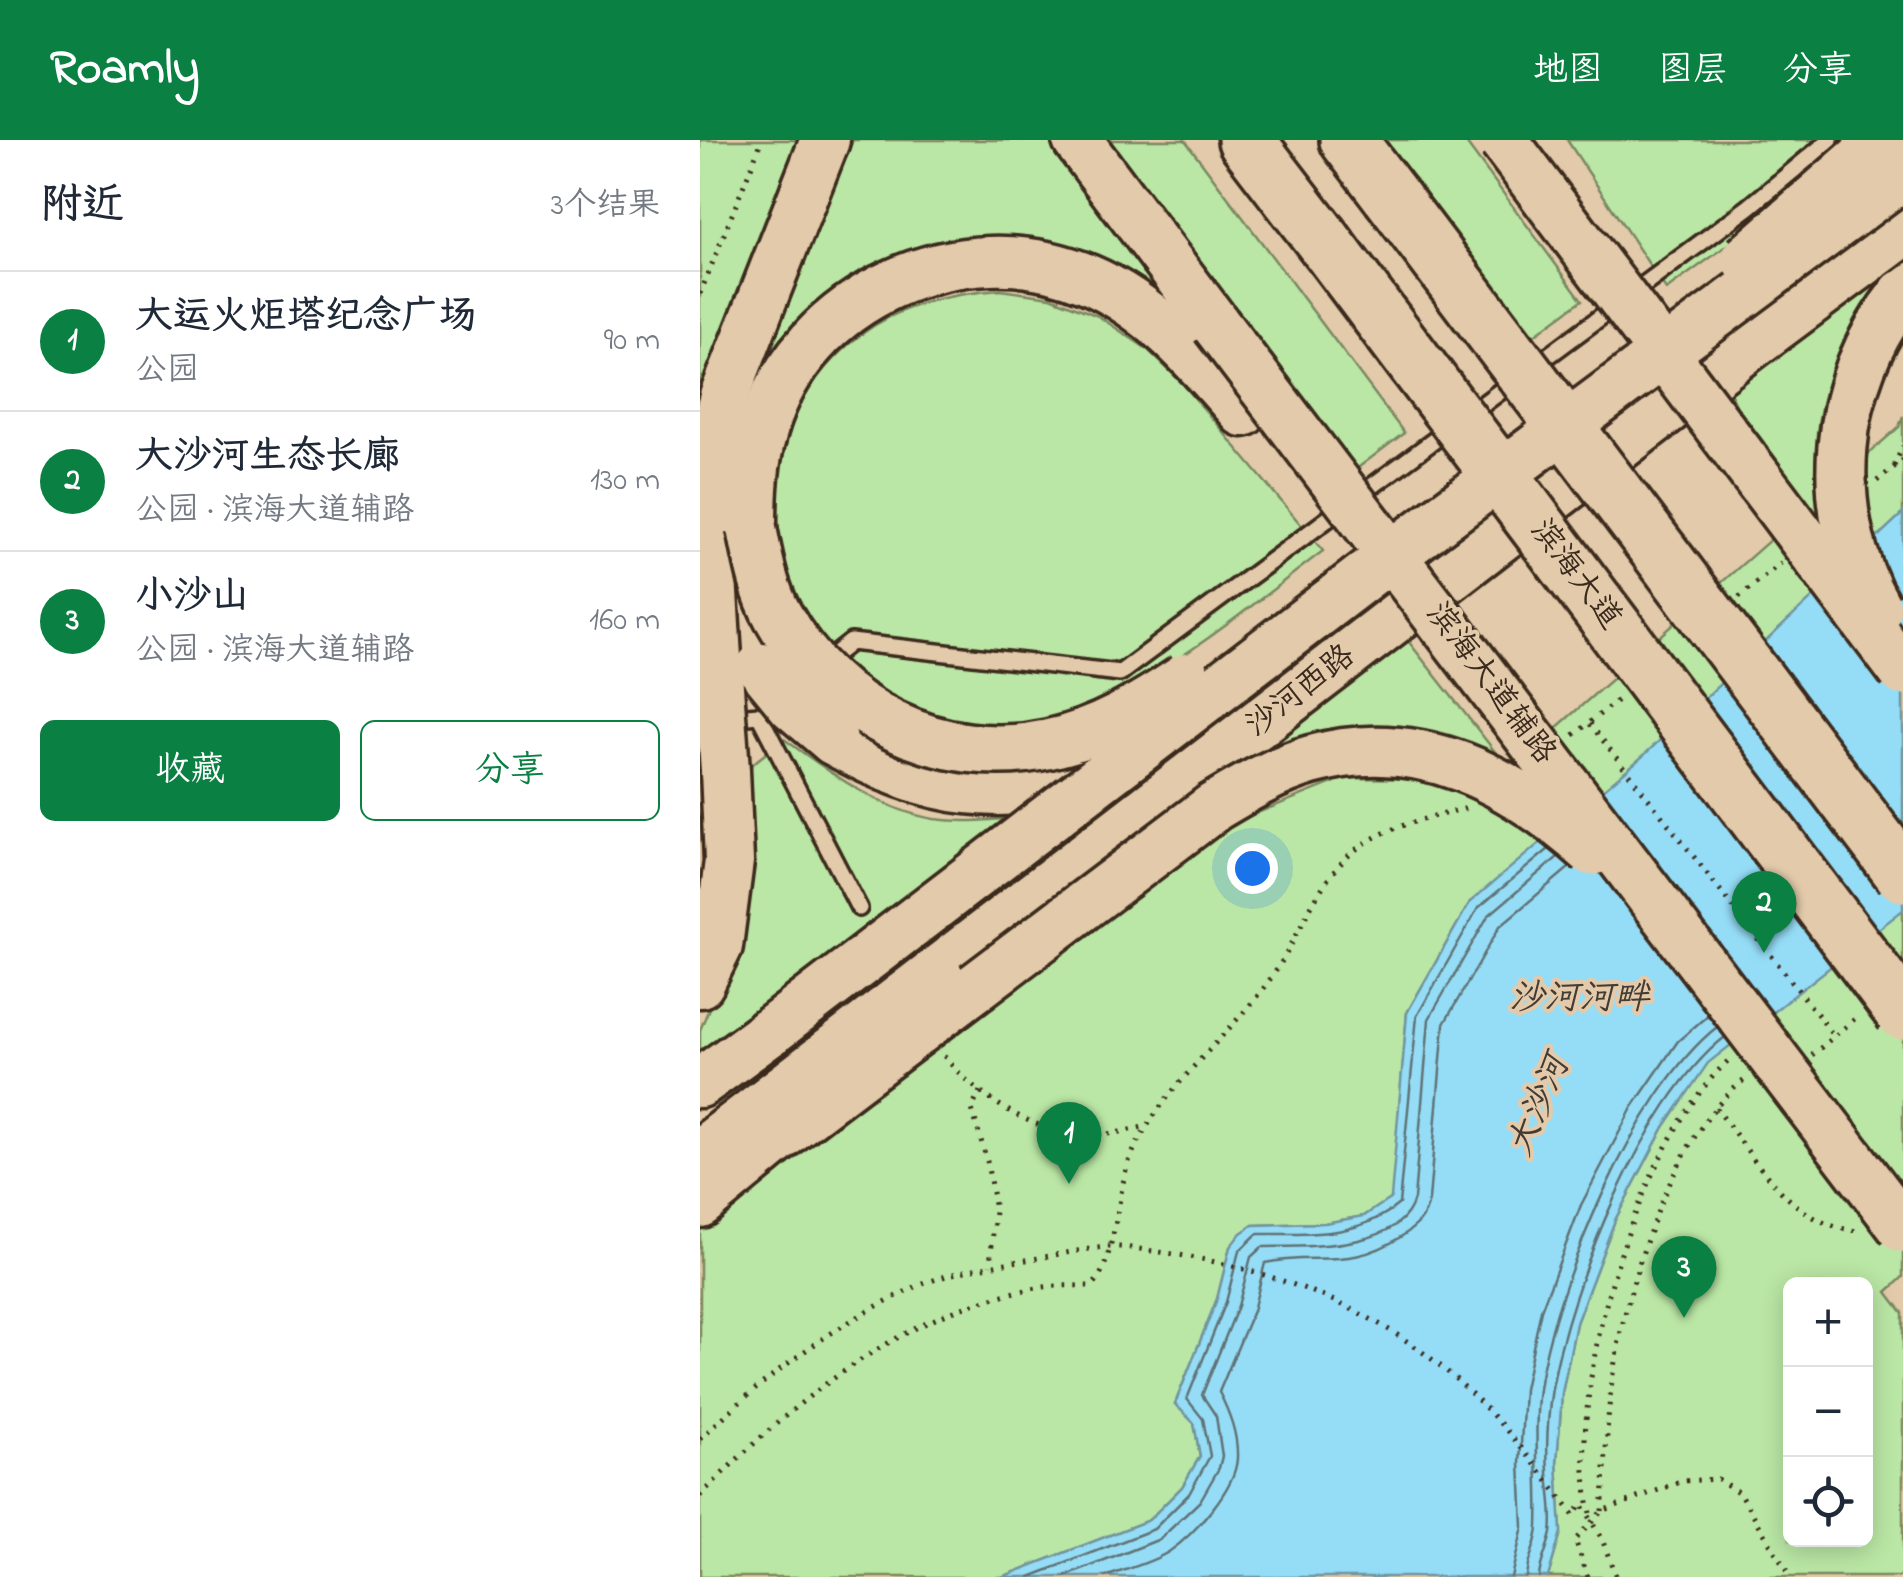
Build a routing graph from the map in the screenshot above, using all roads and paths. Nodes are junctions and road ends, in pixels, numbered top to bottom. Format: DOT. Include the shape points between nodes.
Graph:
graph roads {
  1 [pos="762,140"];
  2 [pos="824,140"];
  3 [pos="1077,140"];
  4 [pos="1246,140"];
  5 [pos="1348,140"];
  6 [pos="1502,140"];
  7 [pos="1538,140"];
  8 [pos="1830,140"];
  9 [pos="1882,140"];
  10 [pos="1903,175"];
  11 [pos="1903,195"];
  12 [pos="1903,232"];
  13 [pos="700,294"];
  14 [pos="1903,294"];
  15 [pos="1751,345"];
  16 [pos="1584,414"];
  17 [pos="1903,446"];
  18 [pos="1903,460"];
  19 [pos="1894,468"];
  20 [pos="1755,476"];
  21 [pos="1863,493"];
  22 [pos="732,538"];
  23 [pos="1395,554"];
  24 [pos="1787,557"];
  25 [pos="1726,608"];
  26 [pos="1407,610"];
  27 [pos="1903,655"];
  28 [pos="1472,662"];
  29 [pos="739,670"];
  30 [pos="1903,671"];
  31 [pos="1620,698"];
  32 [pos="759,715"];
  33 [pos="700,719"];
  34 [pos="1589,724"];
  35 [pos="1564,743"];
  36 [pos="1470,808"];
  37 [pos="1903,874"];
  38 [pos="859,908"];
  39 [pos="1694,954"];
  40 [pos="700,983"];
  41 [pos="1903,1012"];
  42 [pos="1835,1037"];
  43 [pos="942,1052"];
  44 [pos="1733,1056"];
  45 [pos="700,1083"];
  46 [pos="980,1091"];
  47 [pos="1813,1110"];
  48 [pos="1148,1126"];
  49 [pos="700,1153"];
  50 [pos="700,1204"];
  51 [pos="1891,1222"];
  52 [pos="1109,1247"];
  53 [pos="990,1265"];
  54 [pos="700,1438"];
  55 [pos="700,1496"];
  56 [pos="1602,1511"];
  57 [pos="1592,1520"];
  58 [pos="1588,1577"];
  59 [pos="1616,1577"];
  60 [pos="1790,1577"];
  1 -- 13 [label="path"];
  2 -- 22 [label="main road" via="712,441 707,496"];
  3 -- 28 [label="main road, 滨海大道辅路, bridge"];
  4 -- 41 [label="highway, 滨海大道, bridge"];
  5 -- 37 [label="highway, bridge"];
  6 -- 20 [label="main road, bridge"];
  7 -- 20 [label="main road, bridge"];
  8 -- 32 [label="lane" via="1749,207 1120,672 851,642"];
  9 -- 16 [label="main road, bridge"];
  10 -- 16 [label="main road, 沙河西路, bridge"];
  11 -- 15 [label="main road"];
  12 -- 15 [label="main road, 沙河西路"];
  14 -- 27 [label="main road, bridge" via="1858,375 1846,416 1842,498 1852,550"];
  15 -- 26 [label="main road, 沙河西路"];
  16 -- 23 [label="main road, 沙河西路, bridge"];
  17 -- 19 [label="path"];
  18 -- 19 [label="path"];
  19 -- 21 [label="path"];
  20 -- 30 [label="main road, bridge"];
  22 -- 23 [label="main road, bridge" via="760,570 800,651 856,706 916,736 998,750 1047,745 1123,718"];
  22 -- 28 [label="main road, bridge" via="779,390 831,323 912,275 958,263 1044,265 1126,298 1192,354 1332,518"];
  22 -- 29 [label="main road" via="724,594"];
  23 -- 45 [label="main road, 沙河西路, bridge"];
  24 -- 25 [label="path"];
  26 -- 29 [label="main road, bridge" via="1229,718 1118,769 1062,786 984,792 931,784 880,766"];
  26 -- 49 [label="main road, 沙河西路"];
  28 -- 39 [label="main road, 滨海大道辅路, bridge"];
  29 -- 40 [label="main road, bridge" via="725,770 728,861 718,946"];
  31 -- 34 [label="path"];
  32 -- 33 [label="lane"];
  32 -- 38 [label="lane"];
  34 -- 35 [label="path"];
  34 -- 42 [label="path"];
  36 -- 48 [label="path" via="1388,829 1353,852 1314,899 1272,976"];
  39 -- 47 [label="main road, 滨海大道辅路, bridge"];
  39 -- 50 [label="main road, bridge" via="1629,884 1525,796 1466,766 1369,752 1310,760 1186,827"];
  43 -- 46 [label="path"];
  44 -- 57 [label="path" via="1672,1136 1617,1269 1588,1403 1584,1483"];
  46 -- 48 [label="path" via="1038,1125 1076,1135"];
  46 -- 53 [label="path" via="972,1109 995,1211"];
  47 -- 51 [label="highway, bridge"];
  48 -- 52 [label="path" via="1129,1162"];
  51 -- 56 [label="path" via="1828,1226 1808,1217 1716,1108 1680,1164 1633,1286 1612,1378"];
  52 -- 53 [label="path"];
  52 -- 55 [label="path" via="1102,1276 1091,1286 1039,1287 985,1300 880,1348 782,1416"];
  52 -- 57 [label="path" via="1264,1274 1401,1338 1473,1396 1574,1516 1581,1504"];
  53 -- 54 [label="path" via="924,1284 858,1317 784,1367"];
  56 -- 57 [label="path"];
  56 -- 60 [label="path" via="1684,1480 1718,1479 1741,1494"];
  57 -- 58 [label="path" via="1574,1547"];
  57 -- 59 [label="path"];
}
